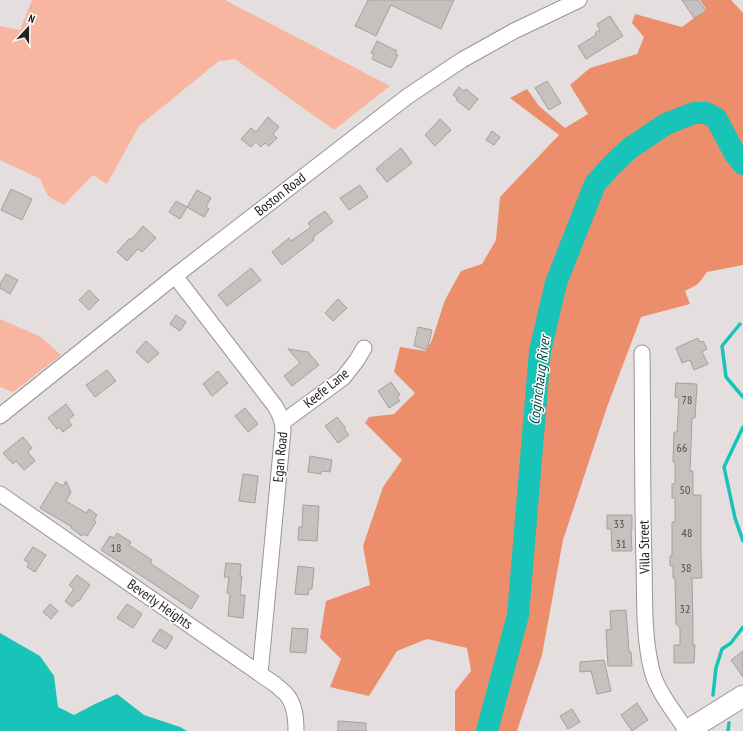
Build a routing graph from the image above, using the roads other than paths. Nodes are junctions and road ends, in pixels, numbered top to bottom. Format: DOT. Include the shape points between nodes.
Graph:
graph roads {
  1 [pos="579,0"];
  2 [pos="174,276"];
  3 [pos="364,348"];
  4 [pos="642,353"];
  5 [pos="0,416"];
  6 [pos="283,422"];
  7 [pos="0,494"];
  8 [pos="260,674"];
  9 [pos="743,696"];
  10 [pos="296,731"];
  11 [pos="687,731"];
  1 -- 2 [label="street, Boston Road" via="468,56 408,96"];
  2 -- 5 [label="street, Boston Road"];
  2 -- 6 [label="street, Egan Road" via="275,406"];
  3 -- 6 [label="street, Keefe Lane" via="343,378"];
  4 -- 11 [label="street, Villa Street" via="643,546 649,656 652,672 660,688"];
  6 -- 8 [label="street, Egan Road"];
  7 -- 8 [label="street, Beverly Heights"];
  8 -- 10 [label="street, Beverly Heights" via="286,694 293,707"];
  9 -- 11 [label="main road"];
}
